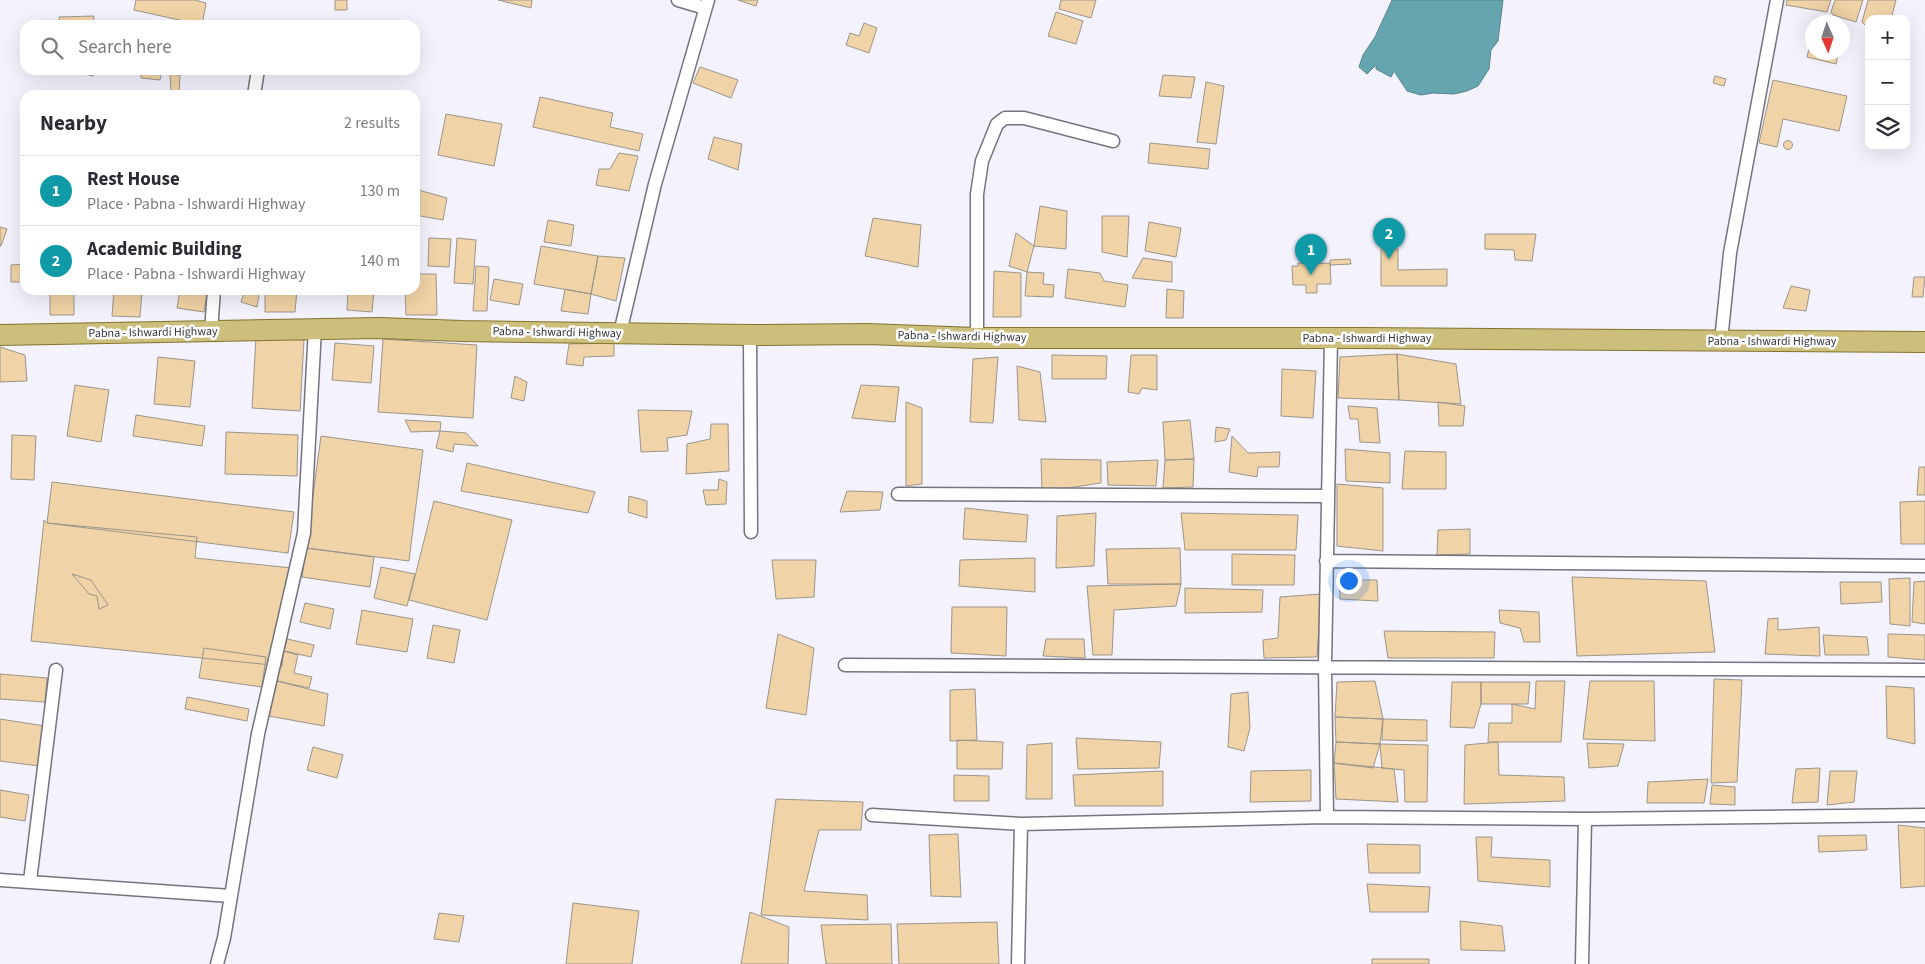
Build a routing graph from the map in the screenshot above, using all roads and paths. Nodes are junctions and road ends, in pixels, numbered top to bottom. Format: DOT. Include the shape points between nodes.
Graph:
graph roads {
  1 [pos="678,0"];
  2 [pos="1777,0"];
  3 [pos="707,4"];
  4 [pos="257,75"];
  5 [pos="255,90"];
  6 [pos="1113,141"];
  7 [pos="214,295"];
  8 [pos="315,328"];
  9 [pos="211,331"];
  10 [pos="620,333"];
  11 [pos="0,335"];
  12 [pos="750,335"];
  13 [pos="977,338"];
  14 [pos="1331,338"];
  15 [pos="1722,341"];
  16 [pos="1925,342"];
  17 [pos="898,494"];
  18 [pos="1327,496"];
  19 [pos="750,532"];
  20 [pos="1326,560"];
  21 [pos="1925,566"];
  22 [pos="846,665"];
  23 [pos="1325,666"];
  24 [pos="56,670"];
  25 [pos="1925,670"];
  26 [pos="872,815"];
  27 [pos="1925,815"];
  28 [pos="1327,817"];
  29 [pos="1585,819"];
  30 [pos="1021,824"];
  31 [pos="0,880"];
  32 [pos="30,881"];
  33 [pos="231,896"];
  34 [pos="217,964"];
  35 [pos="1018,964"];
  36 [pos="1582,964"];
  1 -- 3 [label="street"];
  2 -- 15 [label="street" via="1730,253"];
  3 -- 10 [label="street" via="655,184"];
  4 -- 5 [label="street"];
  6 -- 13 [label="street" via="1024,118 1005,118 997,124 982,161 977,194"];
  7 -- 9 [label="street"];
  8 -- 9 [label="main road, Pabna - Ishwardi Highway"];
  8 -- 10 [label="main road, Pabna - Ishwardi Highway"];
  8 -- 33 [label="street" via="304,533 258,734"];
  9 -- 11 [label="main road, Pabna - Ishwardi Highway"];
  10 -- 12 [label="main road, Pabna - Ishwardi Highway"];
  12 -- 13 [label="main road, Pabna - Ishwardi Highway" via="867,334"];
  12 -- 19 [label="street"];
  13 -- 14 [label="main road, Pabna - Ishwardi Highway"];
  14 -- 15 [label="main road, Pabna - Ishwardi Highway"];
  14 -- 18 [label="street"];
  15 -- 16 [label="main road, Pabna - Ishwardi Highway"];
  17 -- 18 [label="street"];
  18 -- 20 [label="street"];
  20 -- 21 [label="street"];
  20 -- 23 [label="street"];
  22 -- 23 [label="street"];
  23 -- 25 [label="street"];
  23 -- 28 [label="street"];
  24 -- 32 [label="street"];
  26 -- 30 [label="street"];
  27 -- 29 [label="street"];
  28 -- 29 [label="street"];
  28 -- 30 [label="street"];
  29 -- 36 [label="street"];
  30 -- 35 [label="street"];
  31 -- 32 [label="street"];
  32 -- 33 [label="street"];
  33 -- 34 [label="street"];
}
